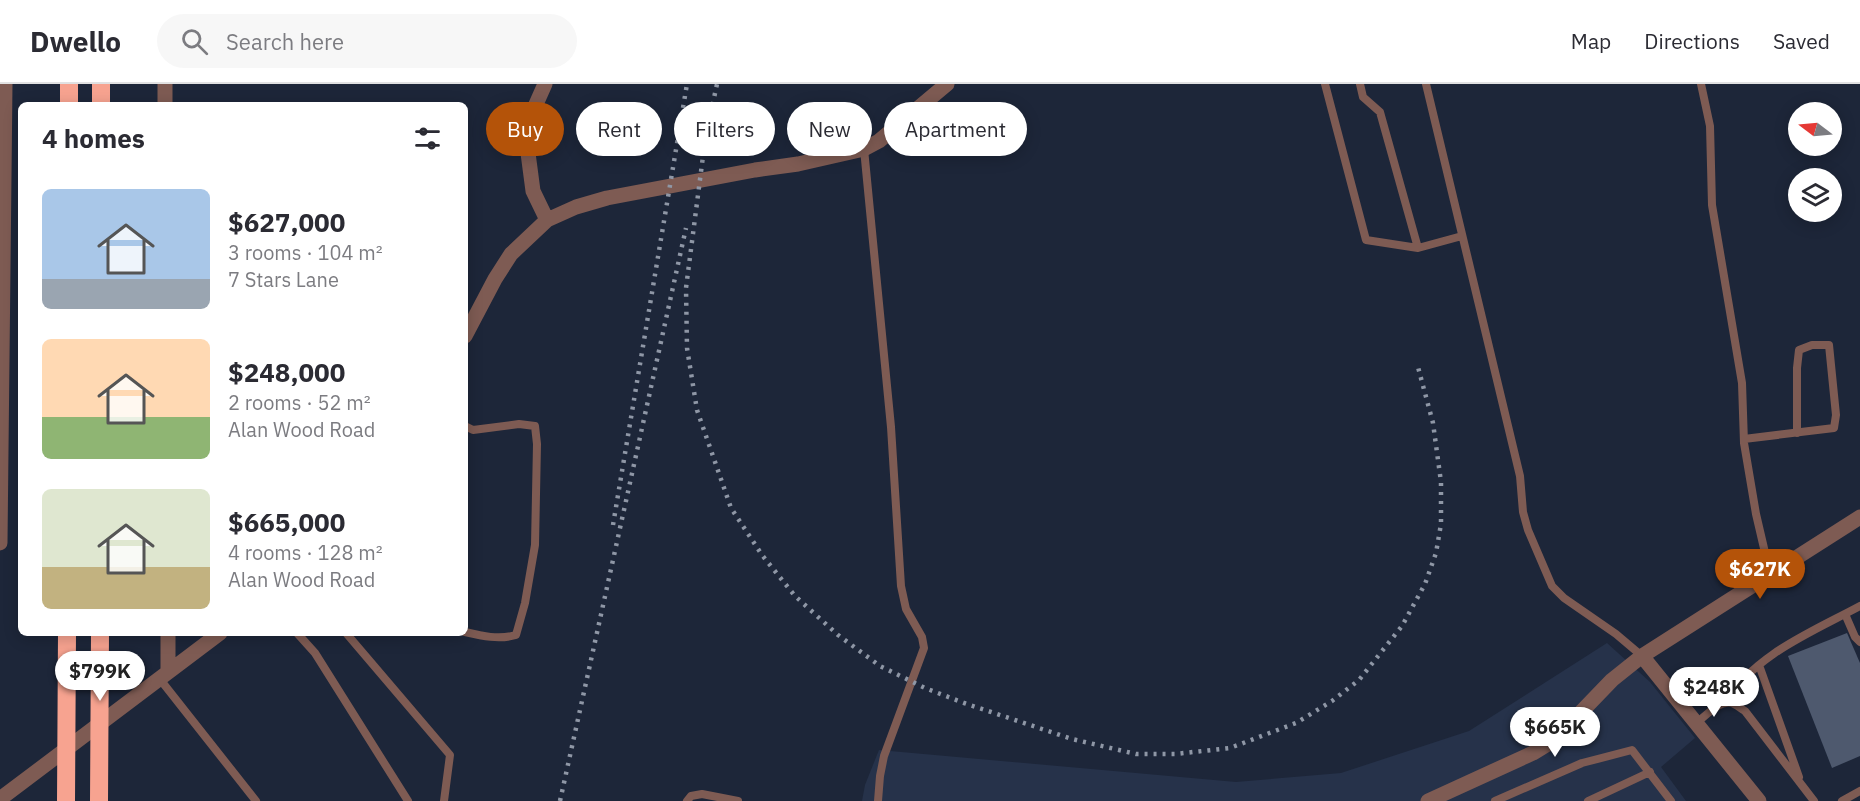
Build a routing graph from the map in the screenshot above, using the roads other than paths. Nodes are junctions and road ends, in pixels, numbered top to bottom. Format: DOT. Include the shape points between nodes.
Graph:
graph roads {
  1 [pos="5,84"];
  2 [pos="69,84"];
  3 [pos="101,84"];
  4 [pos="165,84"];
  5 [pos="545,84"];
  6 [pos="947,84"];
  7 [pos="1325,84"];
  8 [pos="1360,84"];
  9 [pos="1426,84"];
  10 [pos="1701,84"];
  11 [pos="69,102"];
  12 [pos="101,102"];
  13 [pos="167,102"];
  14 [pos="872,145"];
  15 [pos="833,156"];
  16 [pos="865,156"];
  17 [pos="2,169"];
  18 [pos="547,220"];
  19 [pos="1462,236"];
  20 [pos="1418,248"];
  21 [pos="468,330"];
  22 [pos="468,428"];
  23 [pos="1797,433"];
  24 [pos="1744,439"];
  25 [pos="1860,517"];
  26 [pos="0,543"];
  27 [pos="1770,574"];
  28 [pos="1860,606"];
  29 [pos="1845,614"];
  30 [pos="468,633"];
  31 [pos="67,636"];
  32 [pos="100,636"];
  33 [pos="168,636"];
  34 [pos="216,636"];
  35 [pos="300,636"];
  36 [pos="349,636"];
  37 [pos="1860,642"];
  38 [pos="1642,656"];
  39 [pos="1760,665"];
  40 [pos="164,675"];
  41 [pos="1725,703"];
  42 [pos="1696,723"];
  43 [pos="1650,772"];
  44 [pos="1801,784"];
  45 [pos="1860,791"];
  46 [pos="0,799"];
  47 [pos="66,801"];
  48 [pos="99,801"];
  49 [pos="256,801"];
  50 [pos="408,801"];
  51 [pos="444,801"];
  52 [pos="687,801"];
  53 [pos="738,801"];
  54 [pos="878,801"];
  55 [pos="1428,801"];
  56 [pos="1496,801"];
  57 [pos="1588,801"];
  58 [pos="1671,801"];
  59 [pos="1759,801"];
  60 [pos="1814,801"];
  61 [pos="1842,801"];
  1 -- 17 [label="street"];
  2 -- 11 [label="highway"];
  3 -- 12 [label="highway"];
  4 -- 13 [label="street"];
  5 -- 18 [label="street" via="533,111 528,153 533,191"];
  6 -- 14 [label="street"];
  7 -- 20 [label="lane" via="1366,240"];
  8 -- 20 [label="lane" via="1363,98 1380,112"];
  9 -- 19 [label="lane"];
  10 -- 24 [label="lane" via="1710,126 1712,206 1742,383"];
  15 -- 18 [label="street" via="607,198"];
  16 -- 54 [label="lane" via="891,428 901,586 906,609 924,648 884,756"];
  17 -- 26 [label="street"];
  18 -- 21 [label="street" via="511,255"];
  19 -- 20 [label="lane"];
  19 -- 38 [label="lane" via="1520,476 1523,512 1536,550 1552,586"];
  22 -- 30 [label="lane" via="536,426 537,444 535,545 516,635 485,637"];
  23 -- 23 [label="lane" via="1834,428 1829,345 1799,350"];
  23 -- 24 [label="lane"];
  24 -- 27 [label="lane"];
  25 -- 27 [label="street"];
  27 -- 38 [label="street"];
  28 -- 29 [label="lane"];
  29 -- 37 [label="lane"];
  29 -- 39 [label="lane" via="1784,646"];
  31 -- 47 [label="highway"];
  32 -- 48 [label="highway"];
  33 -- 40 [label="street"];
  34 -- 40 [label="street"];
  35 -- 50 [label="lane" via="315,653"];
  36 -- 51 [label="lane" via="450,755"];
  38 -- 42 [label="street"];
  38 -- 55 [label="street" via="1612,680 1559,735 1539,749"];
  39 -- 41 [label="lane" via="1736,686"];
  39 -- 44 [label="lane"];
  40 -- 46 [label="street"];
  40 -- 49 [label="lane"];
  41 -- 42 [label="lane"];
  41 -- 44 [label="lane" via="1745,711"];
  42 -- 59 [label="street"];
  43 -- 56 [label="lane" via="1632,750 1582,763"];
  43 -- 57 [label="lane"];
  43 -- 58 [label="lane"];
  44 -- 60 [label="lane"];
  45 -- 61 [label="lane"];
  52 -- 53 [label="lane" via="702,794"];
}
